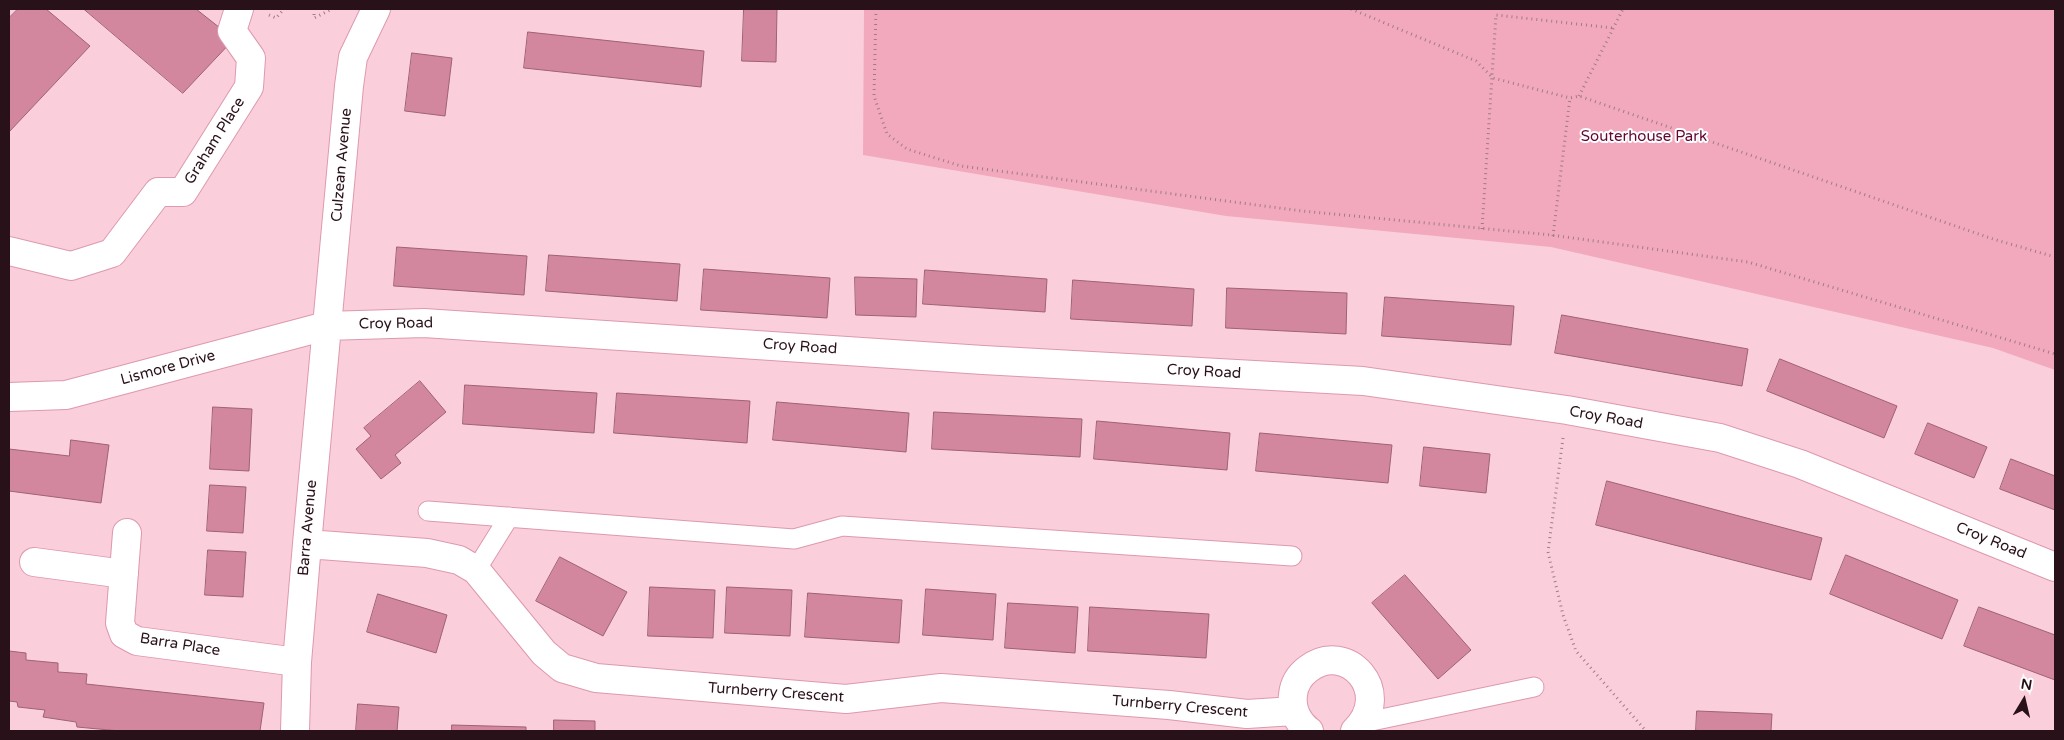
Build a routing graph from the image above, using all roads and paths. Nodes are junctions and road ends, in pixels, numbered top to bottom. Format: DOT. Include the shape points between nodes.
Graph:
graph roads {
  1 [pos="238,9"];
  2 [pos="314,9"];
  3 [pos="332,9"];
  4 [pos="376,9"];
  5 [pos="876,9"];
  6 [pos="1351,9"];
  7 [pos="1623,9"];
  8 [pos="1613,28"];
  9 [pos="1493,78"];
  10 [pos="1579,96"];
  11 [pos="1570,98"];
  12 [pos="1482,229"];
  13 [pos="1552,235"];
  14 [pos="9,251"];
  15 [pos="2055,257"];
  16 [pos="326,326"];
  17 [pos="2055,354"];
  18 [pos="9,397"];
  19 [pos="1567,410"];
  20 [pos="428,511"];
  21 [pos="509,517"];
  22 [pos="127,533"];
  23 [pos="307,544"];
  24 [pos="1292,556"];
  25 [pos="34,562"];
  26 [pos="2055,567"];
  27 [pos="476,570"];
  28 [pos="124,574"];
  29 [pos="297,662"];
  30 [pos="1534,687"];
  31 [pos="1302,721"];
  32 [pos="1358,727"];
  33 [pos="295,731"];
  34 [pos="1646,731"];
  1 -- 14 [label="street, Graham Place" via="232,31 251,58 249,87 183,192 158,192 112,253 71,266"];
  2 -- 3 [label="path" via="314,18"];
  4 -- 16 [label="street, Culzean Avenue" via="353,57"];
  5 -- 12 [label="path" via="874,96 887,134 907,149 960,166 1302,211"];
  6 -- 9 [label="path" via="1476,61"];
  7 -- 8 [label="path"];
  8 -- 9 [label="path" via="1496,15"];
  8 -- 10 [label="path"];
  9 -- 11 [label="path"];
  9 -- 12 [label="path"];
  10 -- 11 [label="path"];
  10 -- 15 [label="path" via="1993,239"];
  11 -- 13 [label="path"];
  12 -- 13 [label="path"];
  13 -- 17 [label="path" via="1748,262"];
  16 -- 18 [label="street, Lismore Drive" via="66,395"];
  16 -- 19 [label="street, Croy Road" via="424,323 1363,381"];
  16 -- 23 [label="street, Barra Avenue"];
  19 -- 26 [label="street, Croy Road" via="1720,438 1800,464"];
  19 -- 34 [label="path" via="1548,552 1576,651"];
  20 -- 21 [label="lane"];
  21 -- 24 [label="lane" via="794,539 842,526"];
  21 -- 27 [label="lane"];
  22 -- 28 [label="street, Barra Place"];
  23 -- 27 [label="street, Turnberry Crescent" via="427,553 459,560"];
  23 -- 29 [label="street, Barra Avenue"];
  25 -- 28 [label="street"];
  27 -- 31 [label="street, Turnberry Crescent" via="544,653 562,668 596,678 846,699 941,688 1169,705"];
  28 -- 29 [label="street, Barra Place" via="120,623 124,634 137,641"];
  29 -- 33 [label="street, Barra Avenue"];
  30 -- 32 [label="lane"];
  31 -- 32 [label="street, Turnberry Crescent" via="1292,700 1294,690 1304,672 1313,665 1333,660 1353,667 1367,683 1368,714"];
}
